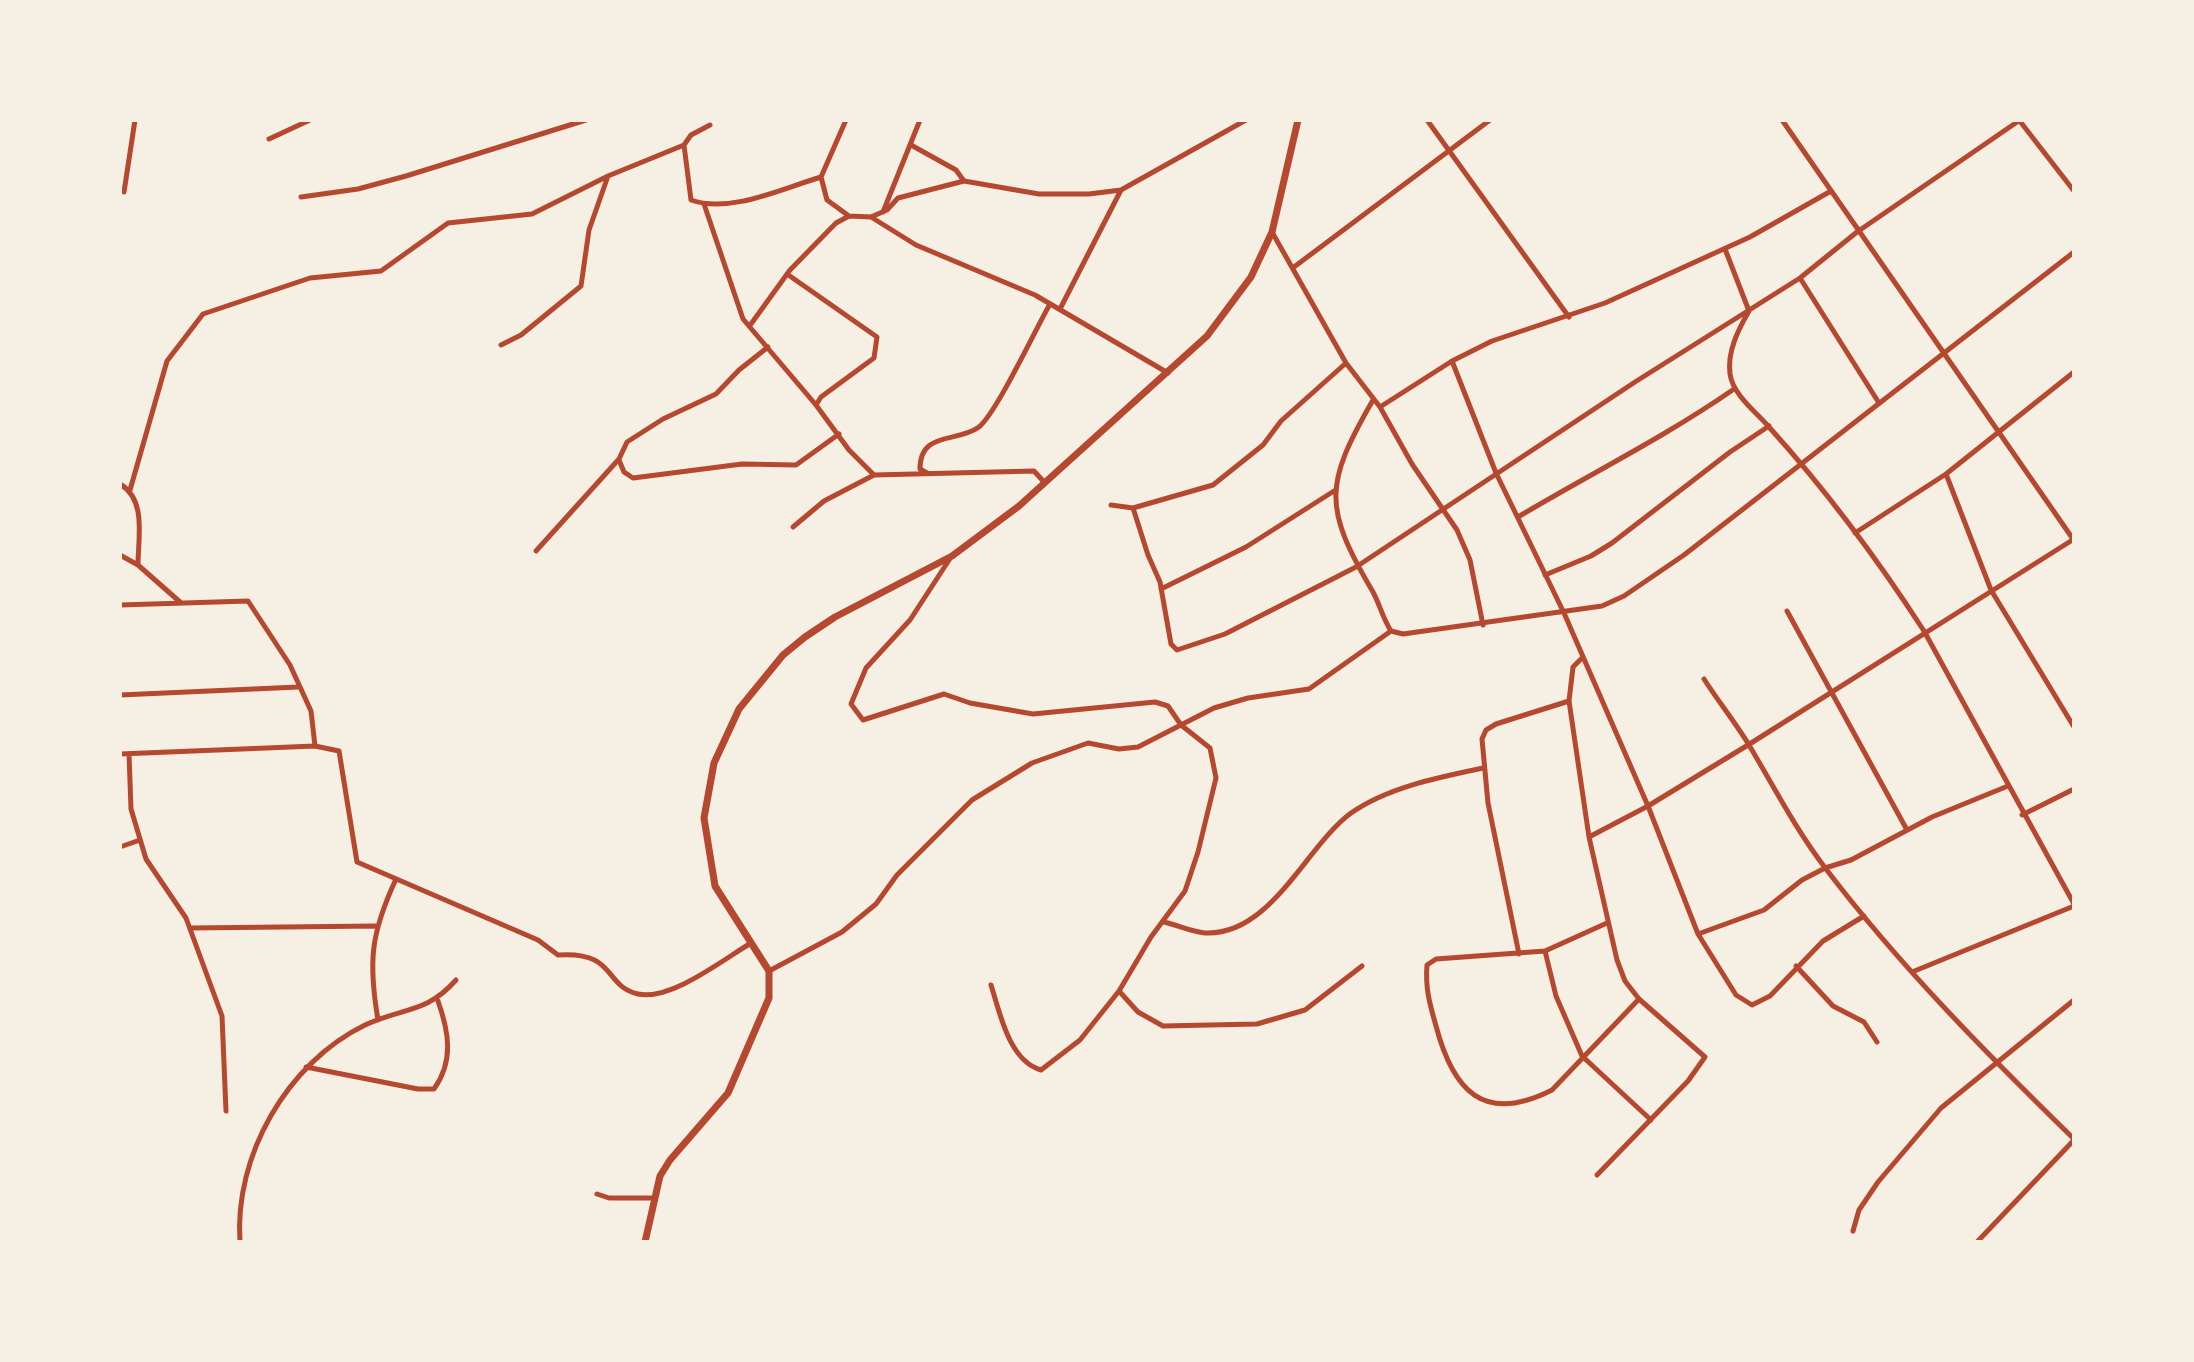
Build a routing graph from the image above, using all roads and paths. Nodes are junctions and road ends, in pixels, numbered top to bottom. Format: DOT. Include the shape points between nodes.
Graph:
graph roads {
  1 [pos="135,120"];
  2 [pos="310,120"];
  3 [pos="586,120"];
  4 [pos="846,120"];
  5 [pos="920,120"];
  6 [pos="1246,120"];
  7 [pos="1298,120"];
  8 [pos="1427,120"];
  9 [pos="1490,120"];
  10 [pos="1782,120"];
  11 [pos="2020,120"];
  12 [pos="710,125"];
  13 [pos="269,139"];
  14 [pos="684,145"];
  15 [pos="911,145"];
  16 [pos="1448,151"];
  17 [pos="608,176"];
  18 [pos="821,177"];
  19 [pos="964,181"];
  20 [pos="1121,190"];
  21 [pos="1831,191"];
  22 [pos="2074,191"];
  23 [pos="124,192"];
  24 [pos="301,197"];
  25 [pos="704,204"];
  26 [pos="883,212"];
  27 [pos="849,216"];
  28 [pos="871,217"];
  29 [pos="1272,232"];
  30 [pos="1857,232"];
  31 [pos="1725,249"];
  32 [pos="2074,252"];
  33 [pos="1294,267"];
  34 [pos="787,274"];
  35 [pos="1800,278"];
  36 [pos="1050,304"];
  37 [pos="1060,309"];
  38 [pos="1749,311"];
  39 [pos="1569,317"];
  40 [pos="751,324"];
  41 [pos="501,345"];
  42 [pos="768,347"];
  43 [pos="1944,353"];
  44 [pos="1452,361"];
  45 [pos="1346,363"];
  46 [pos="2074,372"];
  47 [pos="1168,373"];
  48 [pos="1734,389"];
  49 [pos="1373,400"];
  50 [pos="1879,403"];
  51 [pos="816,405"];
  52 [pos="1380,407"];
  53 [pos="1769,426"];
  54 [pos="2000,430"];
  55 [pos="839,434"];
  56 [pos="619,459"];
  57 [pos="1802,464"];
  58 [pos="1496,473"];
  59 [pos="927,474"];
  60 [pos="1946,474"];
  61 [pos="874,475"];
  62 [pos="1045,483"];
  63 [pos="120,484"];
  64 [pos="130,490"];
  65 [pos="1334,491"];
  66 [pos="1111,505"];
  67 [pos="1133,508"];
  68 [pos="1441,509"];
  69 [pos="1518,517"];
  70 [pos="793,527"];
  71 [pos="1855,533"];
  72 [pos="2074,539"];
  73 [pos="536,551"];
  74 [pos="120,555"];
  75 [pos="952,556"];
  76 [pos="138,565"];
  77 [pos="1356,567"];
  78 [pos="1545,575"];
  79 [pos="1161,589"];
  80 [pos="1991,590"];
  81 [pos="181,603"];
  82 [pos="120,605"];
  83 [pos="1787,611"];
  84 [pos="1564,613"];
  85 [pos="1483,625"];
  86 [pos="1391,631"];
  87 [pos="1924,631"];
  88 [pos="1581,658"];
  89 [pos="1704,679"];
  90 [pos="298,687"];
  91 [pos="1830,690"];
  92 [pos="120,695"];
  93 [pos="1569,701"];
  94 [pos="1181,725"];
  95 [pos="2074,727"];
  96 [pos="1748,745"];
  97 [pos="315,746"];
  98 [pos="120,754"];
  99 [pos="129,754"];
  100 [pos="1483,768"];
  101 [pos="2008,786"];
  102 [pos="2074,789"];
  103 [pos="1648,806"];
  104 [pos="2022,815"];
  105 [pos="1907,830"];
  106 [pos="1589,837"];
  107 [pos="140,840"];
  108 [pos="120,847"];
  109 [pos="1825,868"];
  110 [pos="396,878"];
  111 [pos="2074,905"];
  112 [pos="1864,916"];
  113 [pos="1164,922"];
  114 [pos="1607,923"];
  115 [pos="376,926"];
  116 [pos="190,928"];
  117 [pos="1698,934"];
  118 [pos="751,943"];
  119 [pos="1545,951"];
  120 [pos="1519,954"];
  121 [pos="1362,966"];
  122 [pos="1796,966"];
  123 [pos="769,971"];
  124 [pos="1912,972"];
  125 [pos="456,980"];
  126 [pos="991,985"];
  127 [pos="1119,991"];
  128 [pos="1639,999"];
  129 [pos="2074,1000"];
  130 [pos="438,1001"];
  131 [pos="378,1020"];
  132 [pos="1877,1042"];
  133 [pos="1582,1056"];
  134 [pos="1996,1062"];
  135 [pos="305,1067"];
  136 [pos="226,1111"];
  137 [pos="1651,1120"];
  138 [pos="2074,1139"];
  139 [pos="1597,1175"];
  140 [pos="597,1194"];
  141 [pos="652,1198"];
  142 [pos="1853,1231"];
  143 [pos="240,1242"];
  144 [pos="645,1242"];
  145 [pos="1977,1242"];
  1 -- 23 [label="street"];
  2 -- 13 [label="street"];
  3 -- 24 [label="street" via="358,189"];
  4 -- 18 [label="street"];
  5 -- 15 [label="street"];
  6 -- 20 [label="street"];
  7 -- 29 [label="street"];
  8 -- 16 [label="street"];
  9 -- 16 [label="street"];
  10 -- 21 [label="street"];
  11 -- 22 [label="street"];
  11 -- 30 [label="street"];
  12 -- 14 [label="street"];
  14 -- 17 [label="street"];
  14 -- 25 [label="street" via="691,200"];
  15 -- 19 [label="street" via="956,170"];
  15 -- 26 [label="street"];
  16 -- 33 [label="street"];
  16 -- 39 [label="street"];
  17 -- 41 [label="street" via="589,230 581,286"];
  17 -- 64 [label="street" via="532,214 448,223 381,271 310,278 203,314 167,361"];
  18 -- 25 [label="street" via="746,199"];
  18 -- 27 [label="street" via="827,200"];
  19 -- 20 [label="street" via="1039,194"];
  19 -- 26 [label="street" via="898,198"];
  20 -- 37 [label="street"];
  21 -- 30 [label="street"];
  21 -- 31 [label="street"];
  25 -- 40 [label="street" via="740,314"];
  26 -- 28 [label="street"];
  27 -- 28 [label="street"];
  27 -- 34 [label="street"];
  28 -- 36 [label="street" via="916,245"];
  29 -- 33 [label="street"];
  29 -- 47 [label="street" via="1235,301"];
  30 -- 35 [label="street"];
  30 -- 43 [label="street"];
  31 -- 38 [label="street"];
  31 -- 39 [label="street"];
  32 -- 43 [label="street"];
  33 -- 45 [label="street"];
  34 -- 40 [label="street"];
  34 -- 51 [label="street" via="877,337 874,358"];
  35 -- 38 [label="street"];
  35 -- 50 [label="street"];
  36 -- 37 [label="street"];
  36 -- 59 [label="street" via="978,427 931,443 924,452 920,469"];
  37 -- 47 [label="street"];
  38 -- 48 [label="street" via="1733,343 1729,373"];
  38 -- 58 [label="street"];
  39 -- 44 [label="street" via="1492,341"];
  40 -- 42 [label="street"];
  42 -- 51 [label="street"];
  42 -- 56 [label="street" via="716,394 627,442"];
  43 -- 50 [label="street"];
  43 -- 54 [label="street"];
  44 -- 52 [label="street"];
  44 -- 58 [label="street"];
  45 -- 49 [label="street"];
  45 -- 67 [label="street" via="1281,421 1239,468 1213,485"];
  46 -- 54 [label="street"];
  47 -- 62 [label="street"];
  48 -- 53 [label="street"];
  48 -- 69 [label="street"];
  49 -- 52 [label="street"];
  49 -- 65 [label="street" via="1345,449"];
  50 -- 57 [label="street"];
  51 -- 55 [label="street"];
  52 -- 68 [label="street"];
  53 -- 57 [label="street"];
  53 -- 78 [label="street" via="1612,543"];
  54 -- 60 [label="street"];
  54 -- 72 [label="street"];
  55 -- 56 [label="street" via="796,465 742,464 633,478"];
  55 -- 61 [label="street"];
  56 -- 73 [label="street"];
  57 -- 71 [label="street"];
  57 -- 84 [label="street" via="1624,596"];
  58 -- 68 [label="street"];
  58 -- 69 [label="street"];
  59 -- 61 [label="street"];
  59 -- 62 [label="street" via="1034,471"];
  60 -- 71 [label="street"];
  60 -- 80 [label="street"];
  61 -- 70 [label="street" via="824,501"];
  62 -- 75 [label="street"];
  63 -- 64 [label="street"];
  64 -- 76 [label="street" via="139,508"];
  65 -- 77 [label="street" via="1346,547"];
  65 -- 79 [label="street" via="1246,547"];
  66 -- 67 [label="street"];
  67 -- 79 [label="street"];
  68 -- 77 [label="street"];
  68 -- 85 [label="street" via="1470,560"];
  69 -- 78 [label="street"];
  71 -- 87 [label="street"];
  72 -- 80 [label="street"];
  74 -- 76 [label="street"];
  75 -- 94 [label="street" via="910,620 866,668 851,704 863,720 944,694 1033,714 1155,702 1168,706"];
  75 -- 118 [label="street" via="805,637 757,683 725,735 704,818 715,886"];
  76 -- 81 [label="street"];
  77 -- 79 [label="street" via="1225,634 1177,650"];
  77 -- 86 [label="street"];
  78 -- 84 [label="street"];
  80 -- 87 [label="street"];
  80 -- 95 [label="street"];
  81 -- 82 [label="street"];
  81 -- 90 [label="street" via="248,601 290,665"];
  83 -- 91 [label="street"];
  84 -- 85 [label="street"];
  84 -- 88 [label="street"];
  85 -- 86 [label="street"];
  86 -- 94 [label="street" via="1309,689 1225,704"];
  87 -- 91 [label="street"];
  87 -- 101 [label="street"];
  88 -- 93 [label="street" via="1573,667"];
  88 -- 103 [label="street"];
  89 -- 96 [label="street"];
  90 -- 92 [label="street"];
  90 -- 97 [label="street" via="311,711"];
  91 -- 96 [label="street"];
  91 -- 105 [label="street"];
  93 -- 100 [label="street" via="1486,730"];
  93 -- 106 [label="street"];
  94 -- 113 [label="street" via="1210,748 1216,778 1185,891"];
  94 -- 123 [label="street" via="1138,747 1088,743 1032,763 972,800 897,875 876,904 842,932"];
  96 -- 103 [label="street"];
  96 -- 109 [label="street"];
  97 -- 99 [label="street"];
  97 -- 110 [label="street" via="339,751 357,862"];
  98 -- 99 [label="street"];
  99 -- 107 [label="street" via="131,809"];
  100 -- 113 [label="street" via="1373,799 1333,831 1272,900 1229,931 1204,933"];
  100 -- 120 [label="street"];
  101 -- 104 [label="street"];
  101 -- 105 [label="street"];
  102 -- 104 [label="street"];
  103 -- 106 [label="street"];
  103 -- 117 [label="street"];
  104 -- 111 [label="street"];
  105 -- 109 [label="street"];
  106 -- 114 [label="street"];
  107 -- 108 [label="street"];
  107 -- 116 [label="street" via="146,859"];
  109 -- 112 [label="street"];
  109 -- 117 [label="street" via="1764,910"];
  110 -- 115 [label="street"];
  110 -- 118 [label="street" via="538,940 558,955 583,954 604,964 638,994 666,992"];
  111 -- 124 [label="street"];
  112 -- 122 [label="street" via="1823,941"];
  112 -- 124 [label="street"];
  113 -- 127 [label="street"];
  114 -- 119 [label="street"];
  114 -- 128 [label="street" via="1625,981"];
  115 -- 116 [label="street"];
  115 -- 131 [label="street" via="370,976"];
  116 -- 136 [label="street" via="222,1016"];
  117 -- 122 [label="street" via="1736,995 1752,1005 1770,996"];
  118 -- 123 [label="street"];
  119 -- 120 [label="street"];
  119 -- 133 [label="street" via="1556,996"];
  120 -- 133 [label="street" via="1459,956 1427,965 1425,987 1445,1059 1461,1087 1497,1102 1534,1099 1552,1090"];
  121 -- 127 [label="street" via="1305,1010 1257,1024 1163,1026 1138,1012"];
  122 -- 132 [label="street" via="1833,1006 1864,1022"];
  123 -- 141 [label="street" via="769,998 739,1072 714,1113 670,1160"];
  124 -- 134 [label="street"];
  125 -- 130 [label="street"];
  126 -- 127 [label="street" via="1009,1038 1032,1068 1041,1070 1080,1040"];
  128 -- 133 [label="street"];
  128 -- 137 [label="street" via="1705,1057"];
  129 -- 134 [label="street"];
  130 -- 131 [label="street"];
  130 -- 135 [label="street" via="446,1025 448,1070 434,1089"];
  131 -- 135 [label="street"];
  133 -- 137 [label="street"];
  134 -- 138 [label="street"];
  134 -- 142 [label="street" via="1941,1108 1878,1182 1859,1210"];
  135 -- 143 [label="street" via="280,1098 252,1157"];
  137 -- 139 [label="street"];
  138 -- 145 [label="street"];
  140 -- 141 [label="street"];
  141 -- 144 [label="street"];
}
